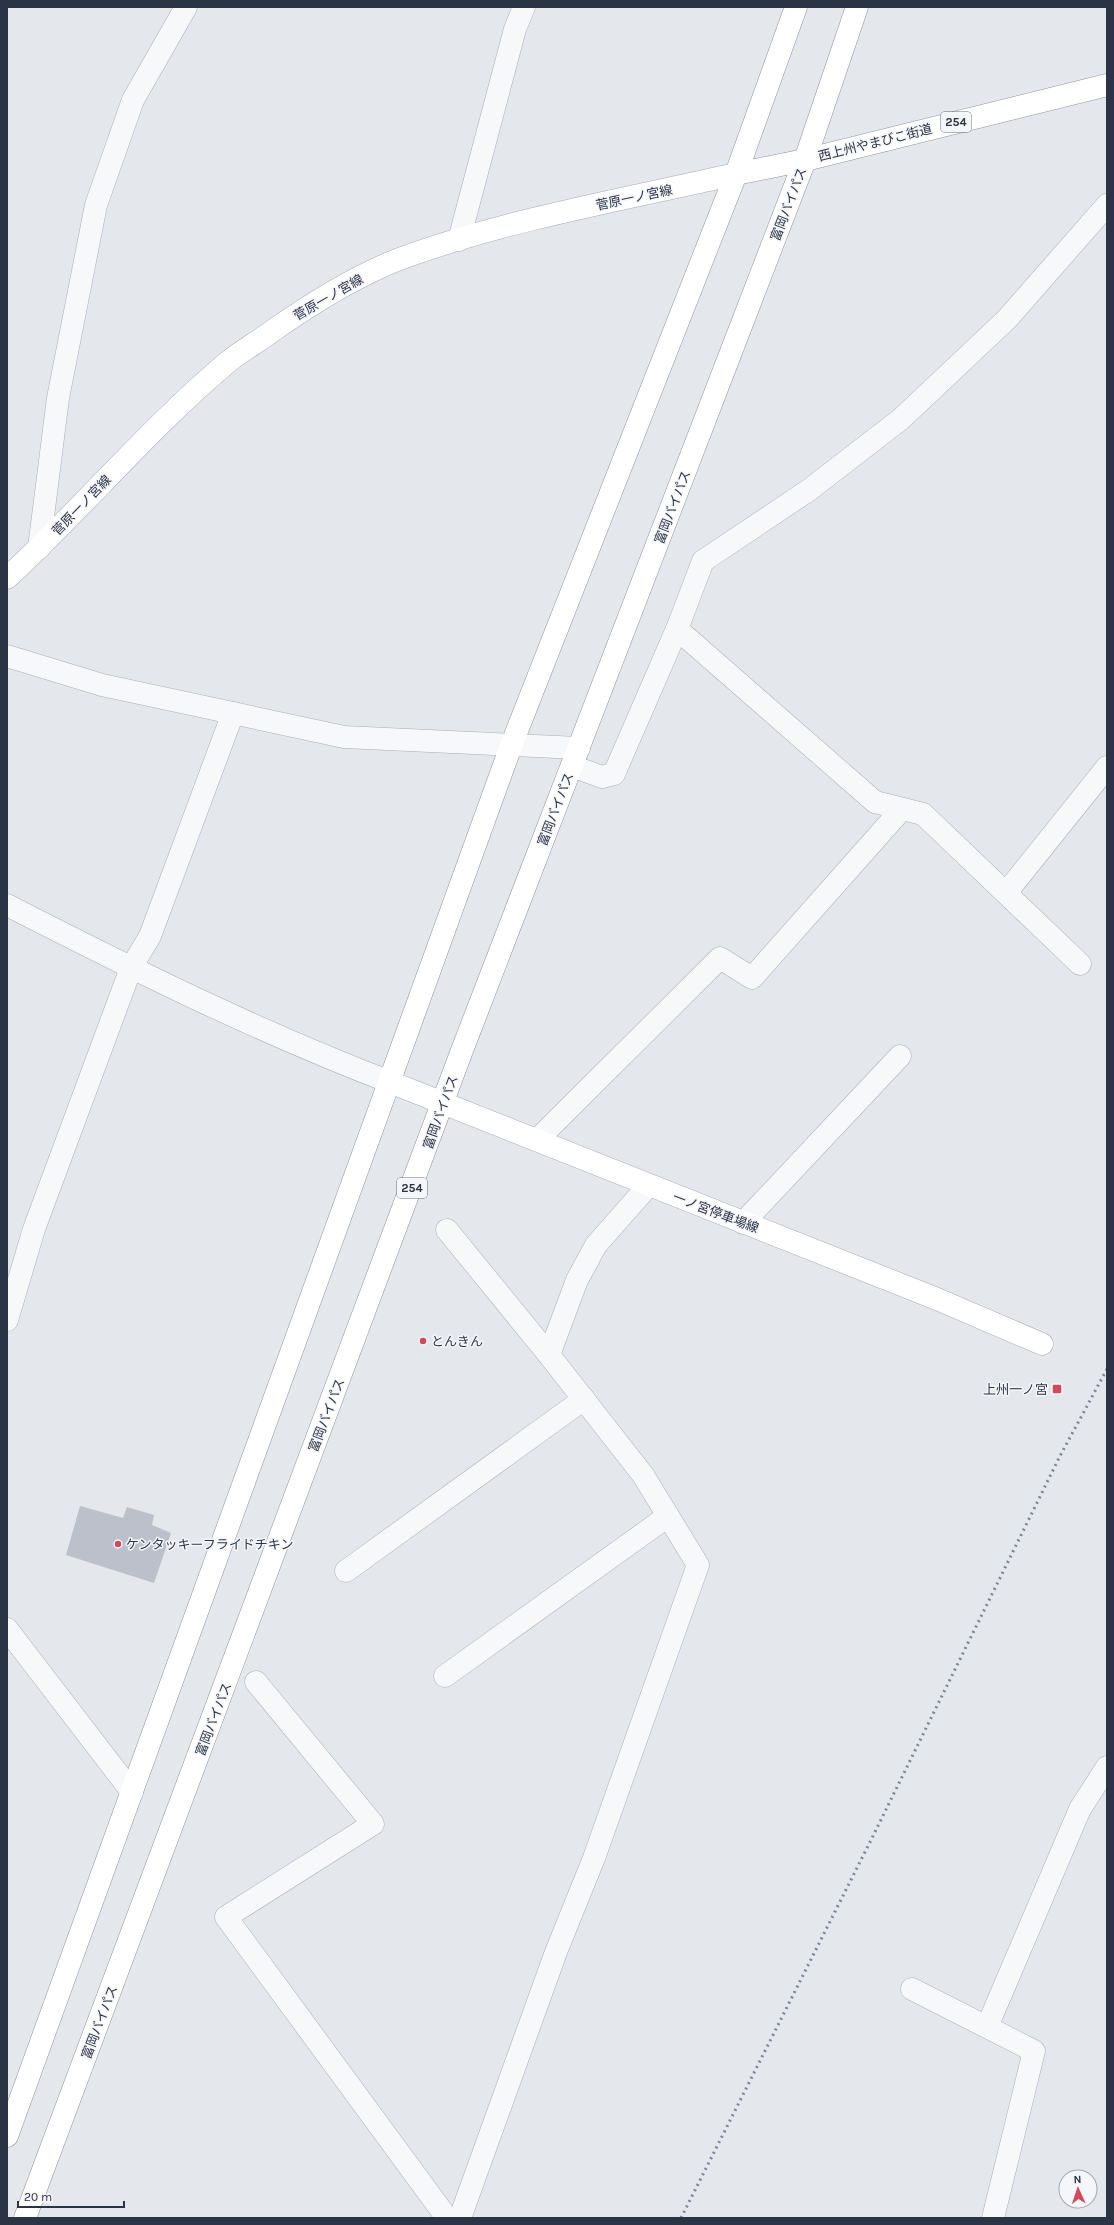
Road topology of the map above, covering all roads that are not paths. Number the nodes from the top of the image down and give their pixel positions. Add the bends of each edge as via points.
1 (186, 7) edge
2 (524, 7) edge
3 (796, 7) edge
4 (858, 7) edge
5 (1107, 85) edge
6 (805, 160) junction
7 (736, 174) junction
8 (1107, 205) edge
9 (459, 240) junction
10 (39, 548) junction
11 (7, 578) edge
12 (677, 629) junction
13 (7, 656) edge
14 (233, 713) junction
15 (511, 746) junction
16 (576, 757) junction
17 (1107, 767) edge
18 (902, 809) junction
19 (1006, 893) junction
20 (7, 906) edge
21 (1080, 964) dead end
22 (130, 968) junction
23 (900, 1056) dead end
24 (390, 1082) junction
25 (444, 1102) junction
26 (537, 1140) junction
27 (648, 1186) junction
28 (743, 1223) junction
29 (447, 1230) dead end
30 (7, 1320) edge
31 (1042, 1344) dead end
32 (549, 1355) junction
33 (584, 1399) junction
34 (668, 1516) junction
35 (346, 1571) dead end
36 (7, 1629) edge
37 (445, 1676) dead end
38 (256, 1682) dead end
39 (1107, 1767) edge
40 (132, 1792) junction
41 (912, 1990) dead end
42 (987, 2027) junction
43 (7, 2136) edge
44 (25, 2218) edge
45 (447, 2218) edge
46 (460, 2218) edge
47 (993, 2218) edge

1 - 10 street via 134,100 96,204 58,398
2 - 9 street via 515,29
3 - 7 main road
4 - 6 main road, 富岡バイパス / 254
5 - 6 main road, 西上州やまびこ街道 / 254
6 - 7 main road, 西上州やまびこ街道 / 254
6 - 16 main road, 富岡バイパス / 254
7 - 9 main road, 菅原一ノ宮線 via 554,214
7 - 15 main road
8 - 12 street via 1007,319 901,419 809,490 703,561
9 - 10 main road, 菅原一ノ宮線 via 401,259 357,278 307,307 230,360 127,458
10 - 11 main road, 菅原一ノ宮線
12 - 16 street via 614,774 602,778
12 - 18 street via 875,802
13 - 14 street via 102,685
14 - 15 street via 344,737
14 - 22 street via 150,936
15 - 16 street
15 - 24 main road
16 - 25 main road, 富岡バイパス / 254
17 - 19 street
18 - 19 street via 924,814
18 - 26 street via 752,978 720,958
19 - 21 street
20 - 22 street
22 - 24 street via 351,1068
22 - 30 street via 34,1229
23 - 28 street
24 - 25 main road, 一ノ宮停車場線
24 - 40 main road
25 - 26 main road, 一ノ宮停車場線
25 - 44 main road, 富岡バイパス / 254
26 - 27 main road, 一ノ宮停車場線
27 - 28 main road, 一ノ宮停車場線
27 - 32 street via 596,1245 577,1280
28 - 31 main road, 一ノ宮停車場線 via 938,1299
29 - 32 street
32 - 33 street
33 - 34 street via 643,1475
33 - 35 street
34 - 37 street
34 - 46 street via 698,1565 594,1858 556,1952
36 - 40 street
38 - 45 street via 373,1824 226,1918
39 - 42 street via 1080,1809
40 - 43 main road
41 - 42 street
42 - 47 street via 1034,2051

